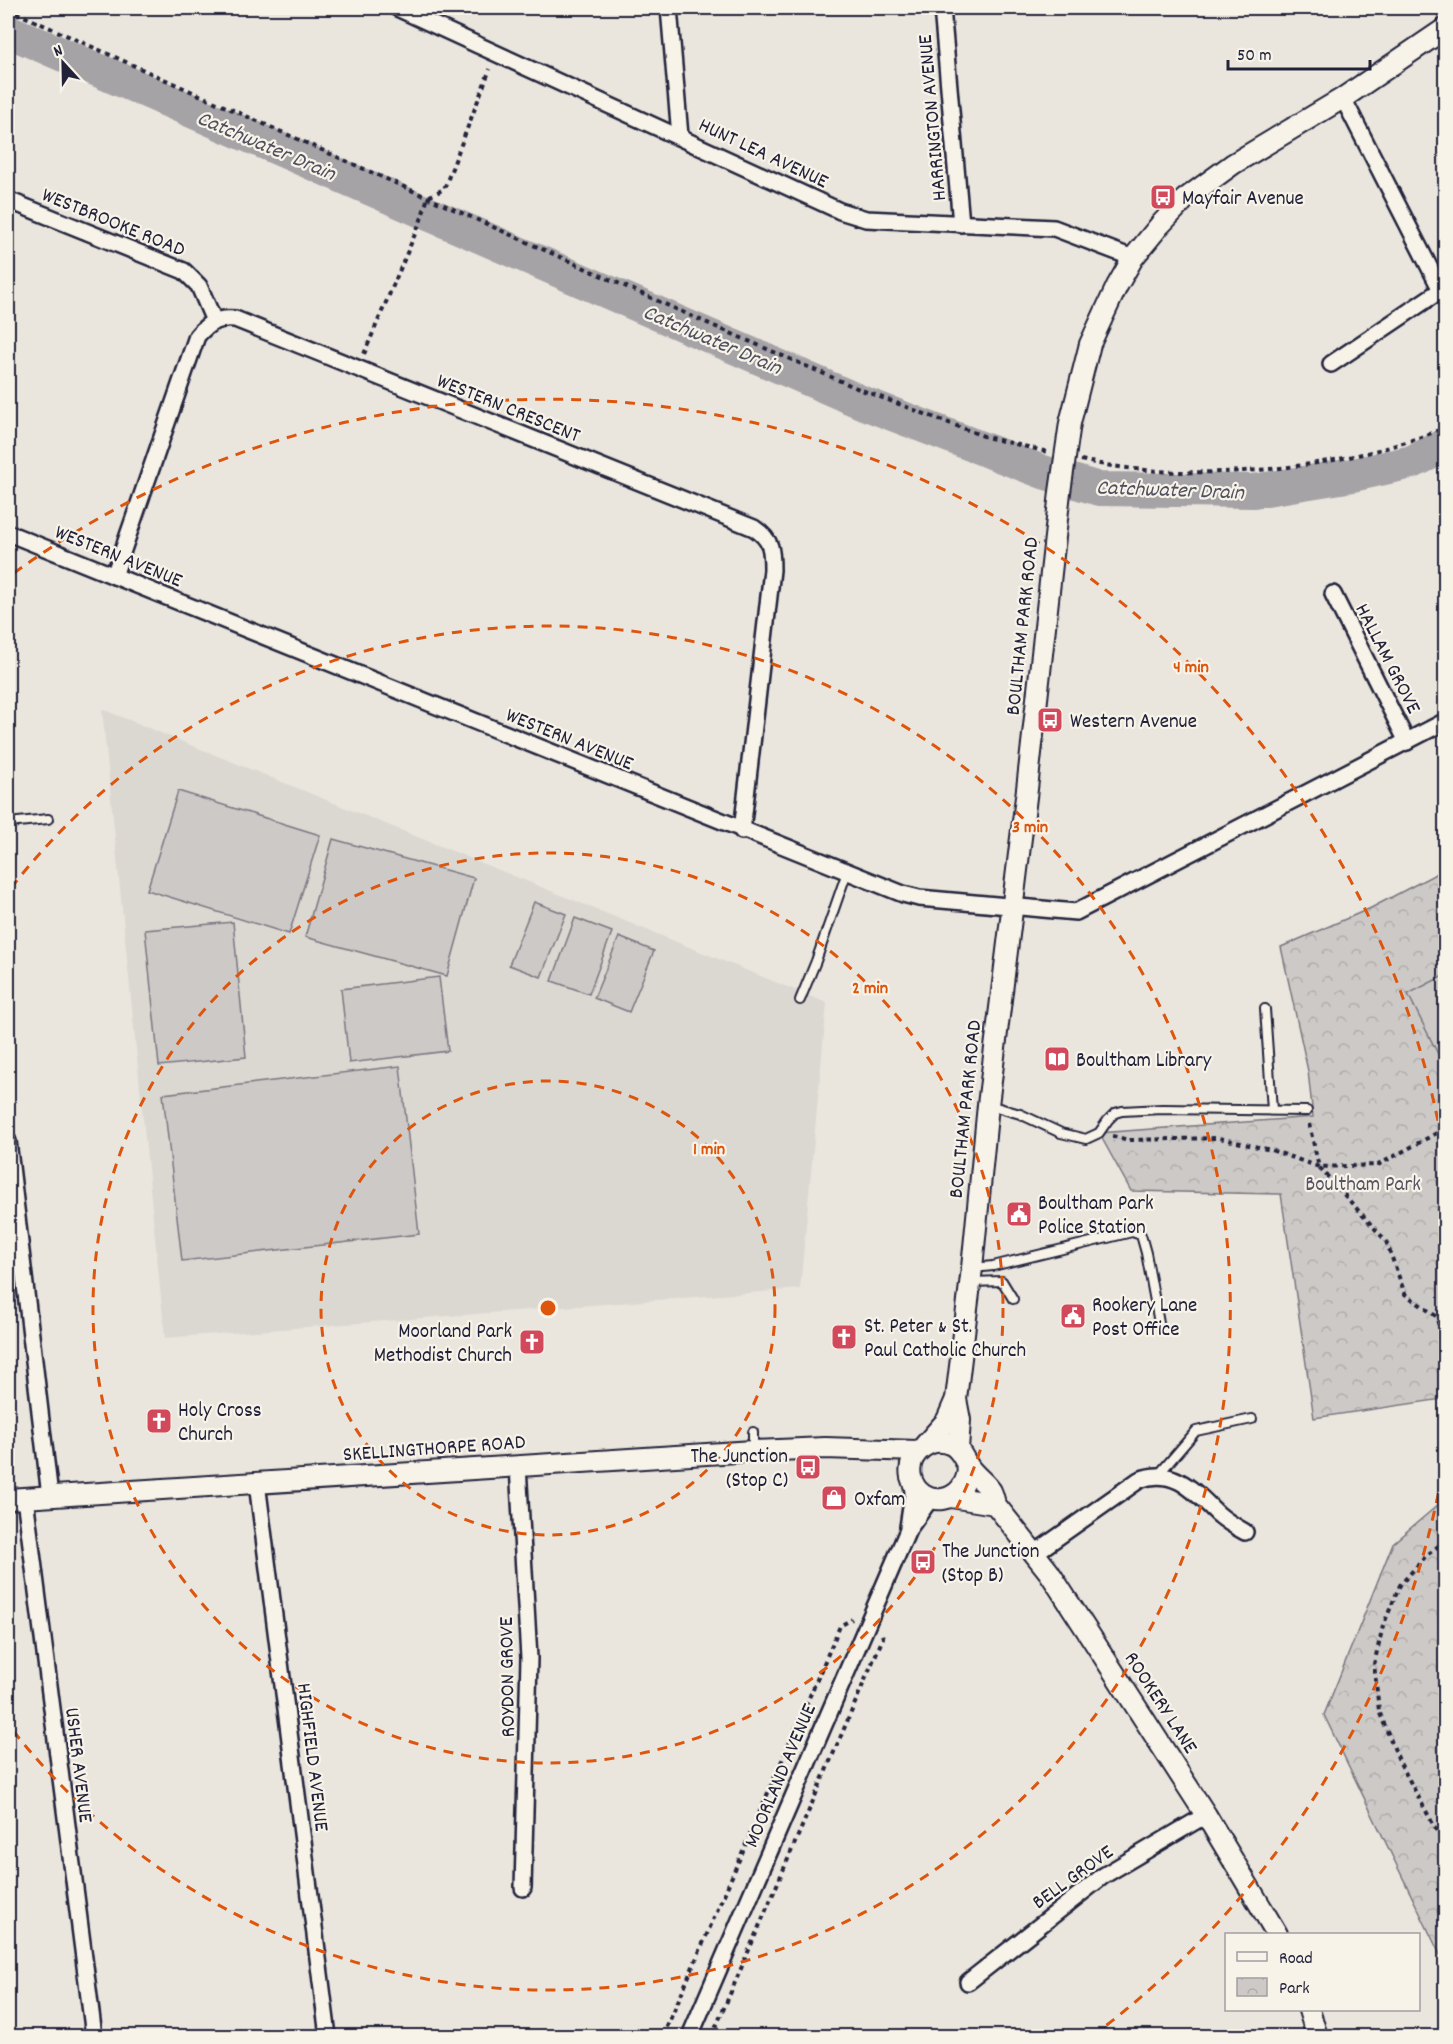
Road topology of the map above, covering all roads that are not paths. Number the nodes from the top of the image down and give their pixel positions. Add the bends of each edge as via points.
1 (397, 8) edge
2 (669, 8) edge
3 (942, 8) edge
4 (1446, 28) edge
5 (1343, 98) junction
6 (680, 136) junction
7 (8, 200) edge
8 (961, 224) junction
9 (1133, 258) junction
10 (1443, 289) edge
11 (214, 321) junction
12 (1331, 364) dead end
13 (8, 533) edge
14 (114, 576) junction
15 (1333, 594) dead end
16 (1446, 721) edge
17 (1407, 742) junction
18 (48, 819) dead end
19 (8, 823) edge
20 (742, 831) junction
21 (847, 872) junction
22 (1011, 906) junction
23 (800, 1000) dead end
24 (1265, 1009) dead end
25 (988, 1105) junction
26 (1272, 1110) junction
27 (1307, 1111) dead end
28 (8, 1141) edge
29 (971, 1275) junction
30 (1013, 1299) dead end
31 (1159, 1323) dead end
32 (956, 1399) junction
33 (1252, 1419) dead end
34 (922, 1448) junction
35 (864, 1449) junction
36 (963, 1457) junction
37 (518, 1466) junction
38 (1160, 1474) junction
39 (911, 1475) junction
40 (257, 1483) junction
41 (50, 1496) junction
42 (951, 1497) junction
43 (16, 1498) edge
44 (931, 1498) junction
45 (995, 1504) junction
46 (908, 1530) junction
47 (1245, 1532) dead end
48 (1035, 1553) junction
49 (1206, 1815) junction
50 (523, 1888) dead end
51 (1276, 1933) edge
52 (968, 1982) dead end
53 (1309, 2011) edge
54 (94, 2037) edge
55 (328, 2037) edge
56 (690, 2037) edge
57 (1317, 2037) edge

1 - 6 street, HUNT LEA AVENUE
2 - 6 street
3 - 8 street, HARRINGTON AVENUE
4 - 5 street, BOULTHAM PARK ROAD
5 - 9 street, BOULTHAM PARK ROAD via 1233,164 1185,199
5 - 10 street
6 - 8 street, HUNT LEA AVENUE via 840,212 866,219
7 - 11 street, WESTBROOKE ROAD via 184,271 199,286
8 - 9 street, HUNT LEA AVENUE via 1054,228
9 - 22 street, BOULTHAM PARK ROAD via 1090,344 1070,423
10 - 12 street
11 - 14 street via 197,336
11 - 20 street, WESTERN CRESCENT via 235,320 764,535 772,550 772,570
13 - 14 street, WESTERN AVENUE
14 - 20 street, WESTERN AVENUE
15 - 17 street, HALLAM GROVE
16 - 17 street, WESTERN AVENUE
17 - 22 street, WESTERN AVENUE via 1076,912
18 - 19 lane
20 - 21 street, WESTERN AVENUE
21 - 22 street, WESTERN AVENUE via 919,898
21 - 23 lane
22 - 25 street, BOULTHAM PARK ROAD
24 - 26 lane
25 - 26 lane via 1086,1139 1100,1133 1108,1120 1122,1111
25 - 29 street, BOULTHAM PARK ROAD
26 - 27 lane
28 - 41 street
29 - 30 lane via 1002,1281
29 - 31 lane via 993,1266 1132,1233 1141,1235
29 - 32 street, BOULTHAM PARK ROAD
32 - 34 street via 947,1420
32 - 36 street
33 - 38 lane via 1196,1431
34 - 35 street, SKELLINGTHORPE ROAD
34 - 36 street via 942,1442
34 - 39 street via 914,1457
35 - 37 street, SKELLINGTHORPE ROAD via 753,1442
35 - 39 street
36 - 42 street via 965,1484
36 - 45 street, ROOKERY LANE via 992,1492
37 - 40 street, SKELLINGTHORPE ROAD
37 - 50 street, ROYDON GROVE via 530,1658
38 - 47 street via 1186,1484
38 - 48 street via 1139,1480
39 - 44 street via 916,1488
39 - 46 street, MOORLAND AVENUE via 913,1494
40 - 41 street, SKELLINGTHORPE ROAD
40 - 55 street, HIGHFIELD AVENUE
41 - 43 street, SKELLINGTHORPE ROAD
42 - 44 street
42 - 45 street
43 - 54 street, USHER AVENUE
44 - 46 street, MOORLAND AVENUE
45 - 48 street, ROOKERY LANE
46 - 56 street, MOORLAND AVENUE
48 - 49 street, ROOKERY LANE
49 - 51 street, ROOKERY LANE
49 - 52 street, BELL GROVE via 1103,1876
53 - 57 street

